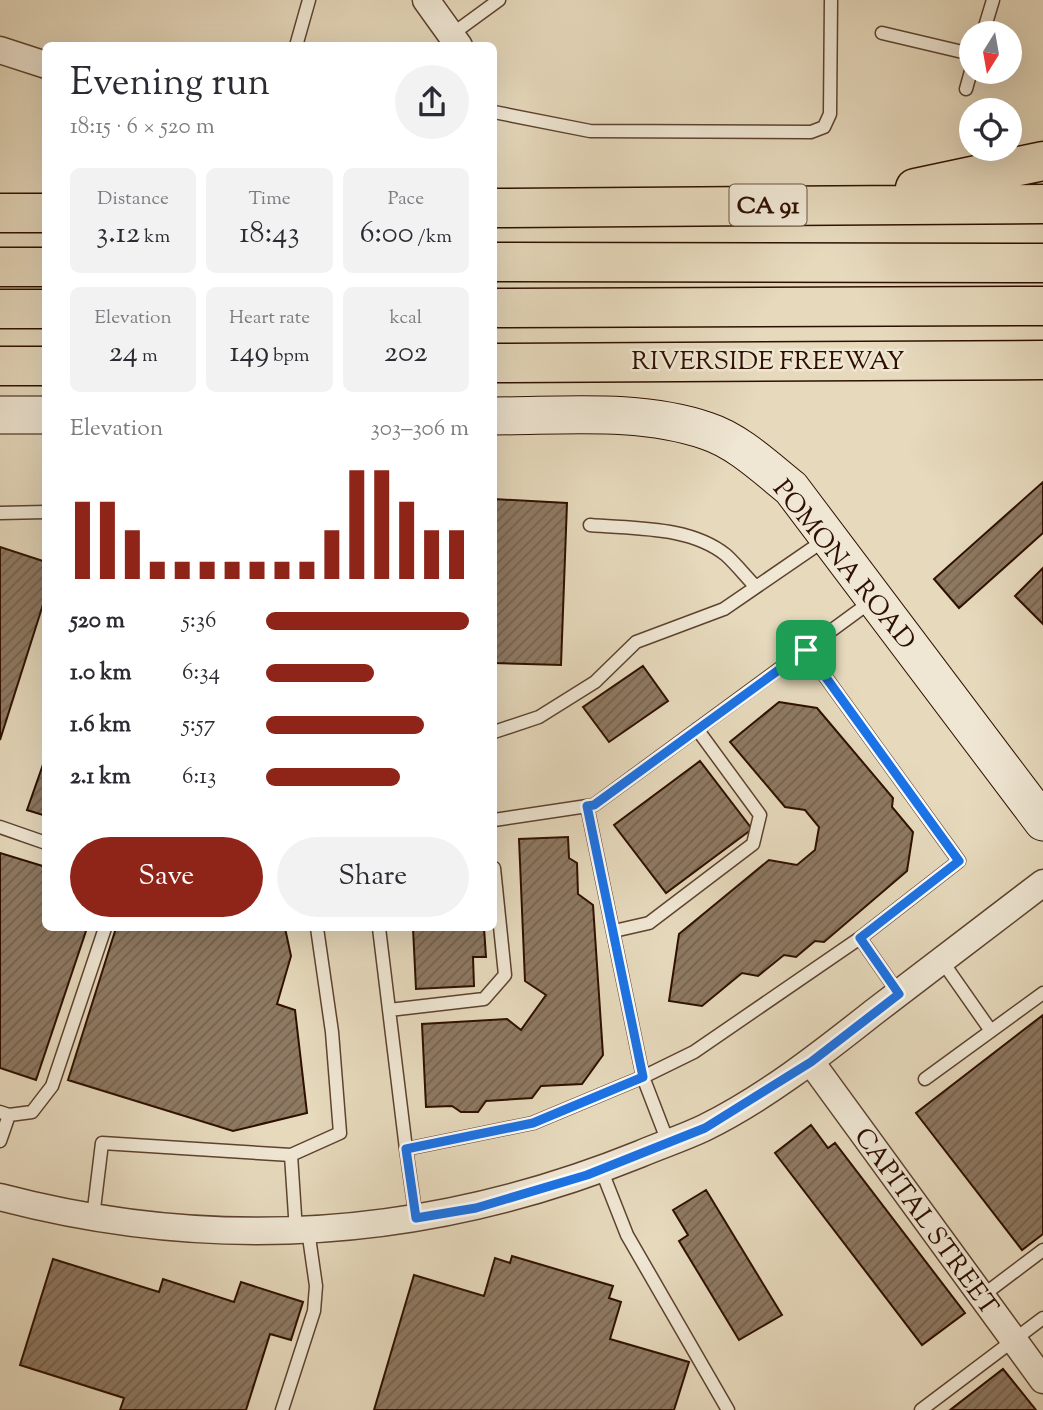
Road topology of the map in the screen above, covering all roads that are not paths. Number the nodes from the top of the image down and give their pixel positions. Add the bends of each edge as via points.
1 (309, 0) edge
2 (426, 0) edge
3 (499, 0) edge
4 (831, 0) edge
5 (993, 0) edge
6 (987, 21) edge
7 (882, 33) dead end
8 (455, 40) edge
9 (297, 42) edge
10 (0, 50) edge
11 (959, 51) edge
12 (42, 64) edge
13 (967, 84) edge
14 (966, 89) dead end
15 (497, 113) edge
16 (1043, 160) edge
17 (836, 204) junction
18 (1043, 204) edge
19 (497, 208) edge
20 (0, 213) edge
21 (42, 213) edge
22 (497, 262) edge
23 (1043, 263) edge
24 (0, 267) edge
25 (42, 267) edge
26 (1043, 306) edge
27 (497, 308) edge
28 (0, 309) edge
29 (42, 309) edge
30 (997, 359) junction
31 (1043, 359) edge
32 (497, 363) edge
33 (0, 366) edge
34 (42, 366) edge
35 (1043, 371) edge
36 (0, 415) edge
37 (42, 415) edge
38 (497, 415) edge
39 (42, 512) edge
40 (0, 513) edge
41 (590, 525) dead end
42 (829, 537) junction
43 (756, 587) junction
44 (875, 599) junction
45 (806, 650) junction
46 (697, 729) junction
47 (497, 731) edge
48 (587, 806) junction
49 (497, 821) edge
50 (1043, 822) edge
51 (0, 827) edge
52 (42, 842) edge
53 (1043, 883) edge
54 (497, 897) edge
55 (104, 931) edge
56 (317, 931) edge
57 (379, 931) edge
58 (614, 931) junction
59 (860, 938) junction
60 (942, 961) junction
61 (1043, 993) edge
62 (899, 994) junction
63 (389, 1010) junction
64 (991, 1031) junction
65 (811, 1062) junction
66 (643, 1077) junction
67 (925, 1079) dead end
68 (4, 1114) edge
69 (0, 1142) edge
70 (668, 1142) junction
71 (406, 1149) junction
72 (291, 1155) junction
73 (601, 1169) junction
74 (0, 1197) edge
75 (93, 1217) junction
76 (416, 1218) junction
77 (302, 1231) junction
78 (1043, 1250) edge
79 (982, 1296) junction
80 (1043, 1318) edge
81 (1014, 1341) junction
82 (1043, 1380) edge
83 (282, 1410) edge
84 (728, 1410) edge
85 (921, 1410) edge

1 - 9 lane
2 - 8 street
3 - 8 lane
4 - 15 lane via 830,114 824,127 811,132 590,131
5 - 6 lane
7 - 11 lane
10 - 12 street
13 - 14 lane
16 - 17 highway
17 - 18 highway, CA 91
17 - 19 highway, CA 91
20 - 21 highway
22 - 23 highway
24 - 25 highway
26 - 27 highway
28 - 29 highway
30 - 31 highway, RIVERSIDE FREEWAY
30 - 32 highway, RIVERSIDE FREEWAY
30 - 35 highway
33 - 34 highway
36 - 37 main road
38 - 42 main road, POMONA ROAD via 654,418 709,431 752,456 791,488
39 - 40 lane
41 - 43 lane via 683,534 704,541
42 - 43 lane
42 - 44 main road, POMONA ROAD
43 - 47 lane via 724,609 636,642 595,682 539,717
44 - 45 lane
44 - 50 main road, POMONA ROAD
45 - 46 lane
45 - 59 lane via 959,861
46 - 48 lane
46 - 58 lane via 760,815 753,844 649,923
48 - 49 lane
48 - 58 lane
51 - 52 lane
53 - 60 street
54 - 63 lane via 505,975 484,999
55 - 68 lane via 52,1086 32,1112
56 - 72 lane via 340,1133
57 - 63 lane
58 - 66 lane
59 - 62 lane
59 - 66 lane via 694,1052
60 - 62 street
60 - 64 lane
61 - 64 lane
62 - 65 street
63 - 71 lane
64 - 67 lane
65 - 70 street via 705,1128
65 - 79 street, CAPITAL STREET
66 - 70 lane
66 - 71 lane via 533,1123
68 - 69 lane
70 - 73 street
71 - 76 lane
72 - 75 lane via 102,1143
72 - 77 lane
73 - 76 street via 476,1208
73 - 84 lane via 627,1235
74 - 75 street
75 - 77 street via 171,1229
76 - 77 street
77 - 83 lane via 316,1286 314,1311
78 - 79 lane
79 - 81 street, CAPITAL STREET
80 - 81 lane
81 - 82 street, CAPITAL STREET
81 - 85 lane

